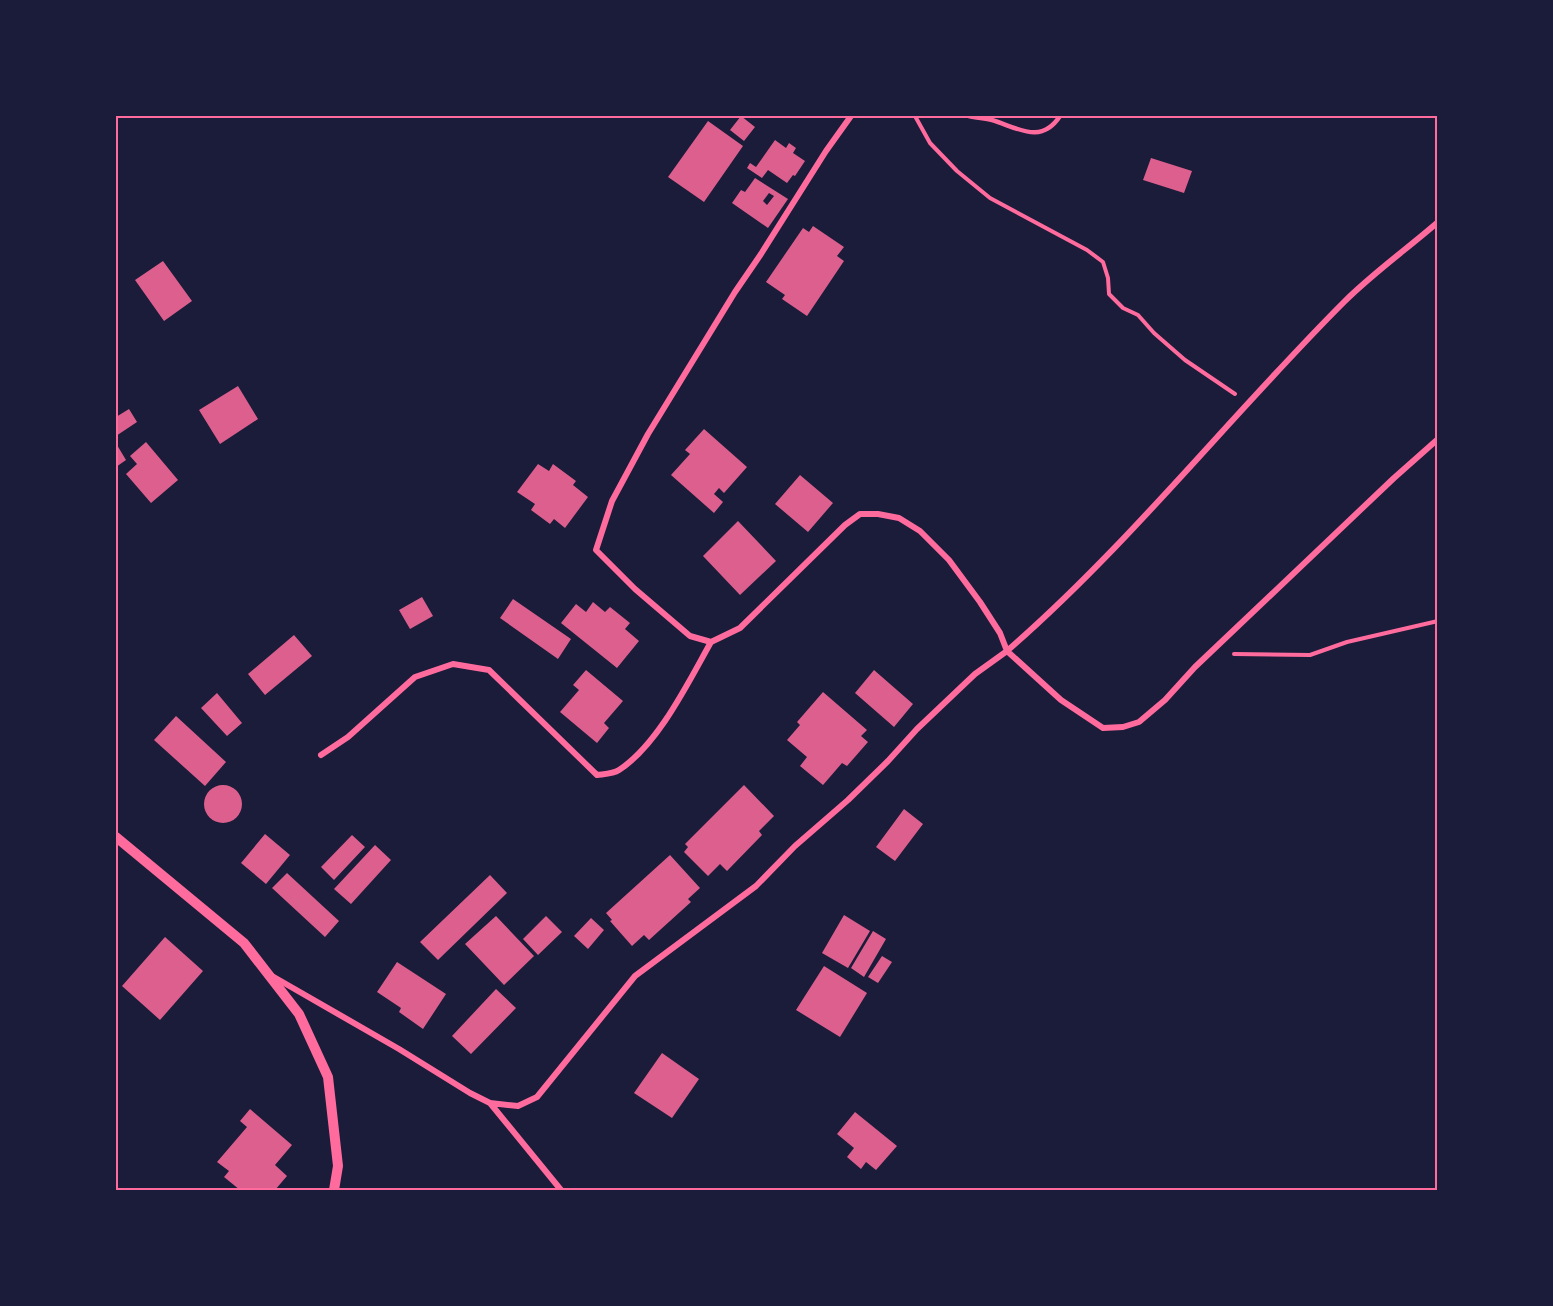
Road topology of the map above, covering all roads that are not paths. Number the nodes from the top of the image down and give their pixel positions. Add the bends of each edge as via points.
1 (851, 116) edge
2 (969, 116) edge
3 (1060, 116) edge
4 (1437, 222) edge
5 (1437, 439) edge
6 (711, 642) junction
7 (1006, 651) junction
8 (321, 755) dead end
9 (116, 837) edge
10 (266, 972) junction
11 (490, 1103) junction
12 (334, 1191) edge
13 (561, 1191) edge

1 - 6 street via 735,292 648,434 612,501 596,550 690,636
2 - 3 lane via 1031,133 1043,132
4 - 7 street via 1347,299 1093,571
5 - 7 street via 1138,722 1103,728 1061,700
6 - 7 street via 740,628 845,525 860,514 878,514 899,518 920,531 949,560 995,626
6 - 8 street via 677,704 640,752 617,772 597,775 489,670 453,664 415,677 348,737
7 - 11 street via 975,674 756,886 635,976 537,1096 518,1106
9 - 10 street via 244,943
10 - 11 street
10 - 12 street via 299,1014 328,1077 338,1166
11 - 13 street

